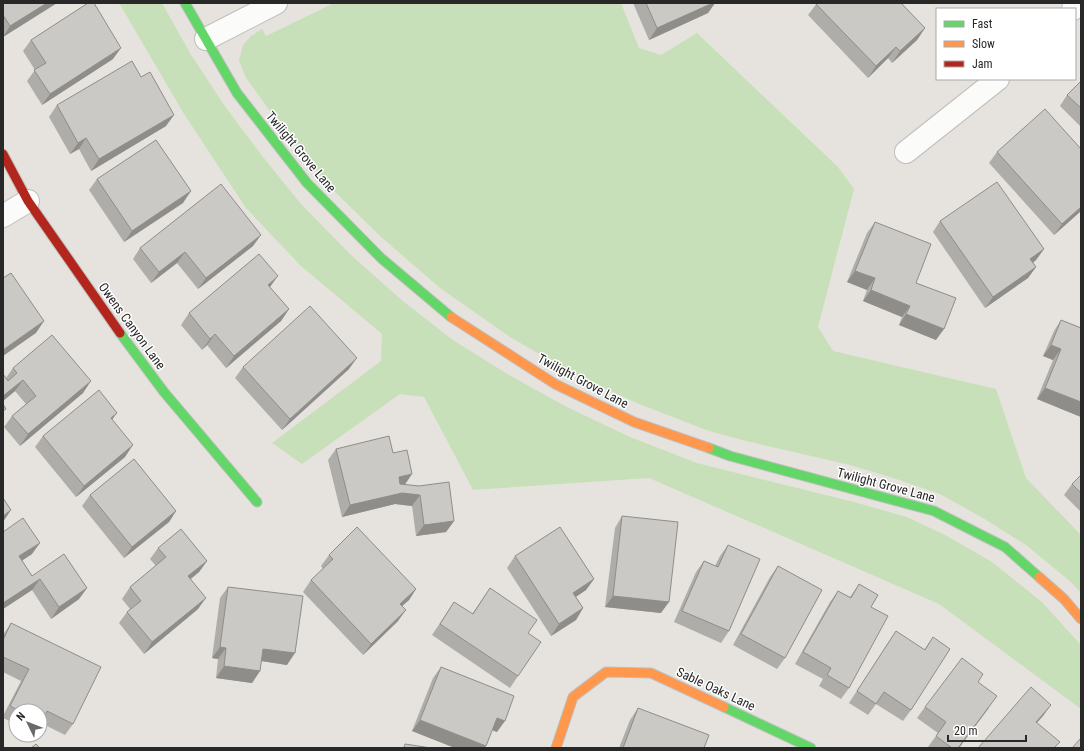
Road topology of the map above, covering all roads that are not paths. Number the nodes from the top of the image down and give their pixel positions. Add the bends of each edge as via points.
1 (185, 3) edge
2 (276, 3) edge
3 (206, 38) junction
4 (997, 80) edge
5 (906, 152) dead end
6 (3, 154) edge
7 (28, 201) junction
8 (3, 216) edge
9 (257, 502) dead end
10 (1081, 619) edge
11 (556, 748) edge
12 (811, 748) edge

1 - 3 street, Twilight Grove Lane
2 - 3 street
3 - 10 street, Twilight Grove Lane via 237,93 307,183 381,258 453,319 555,384 634,422 730,456 934,511 1005,547 1064,599
4 - 5 street
6 - 7 street, Owens Canyon Lane
7 - 8 street
7 - 9 street, Owens Canyon Lane via 102,309 164,392
11 - 12 street, Sable Oaks Lane via 573,698 606,672 651,673

